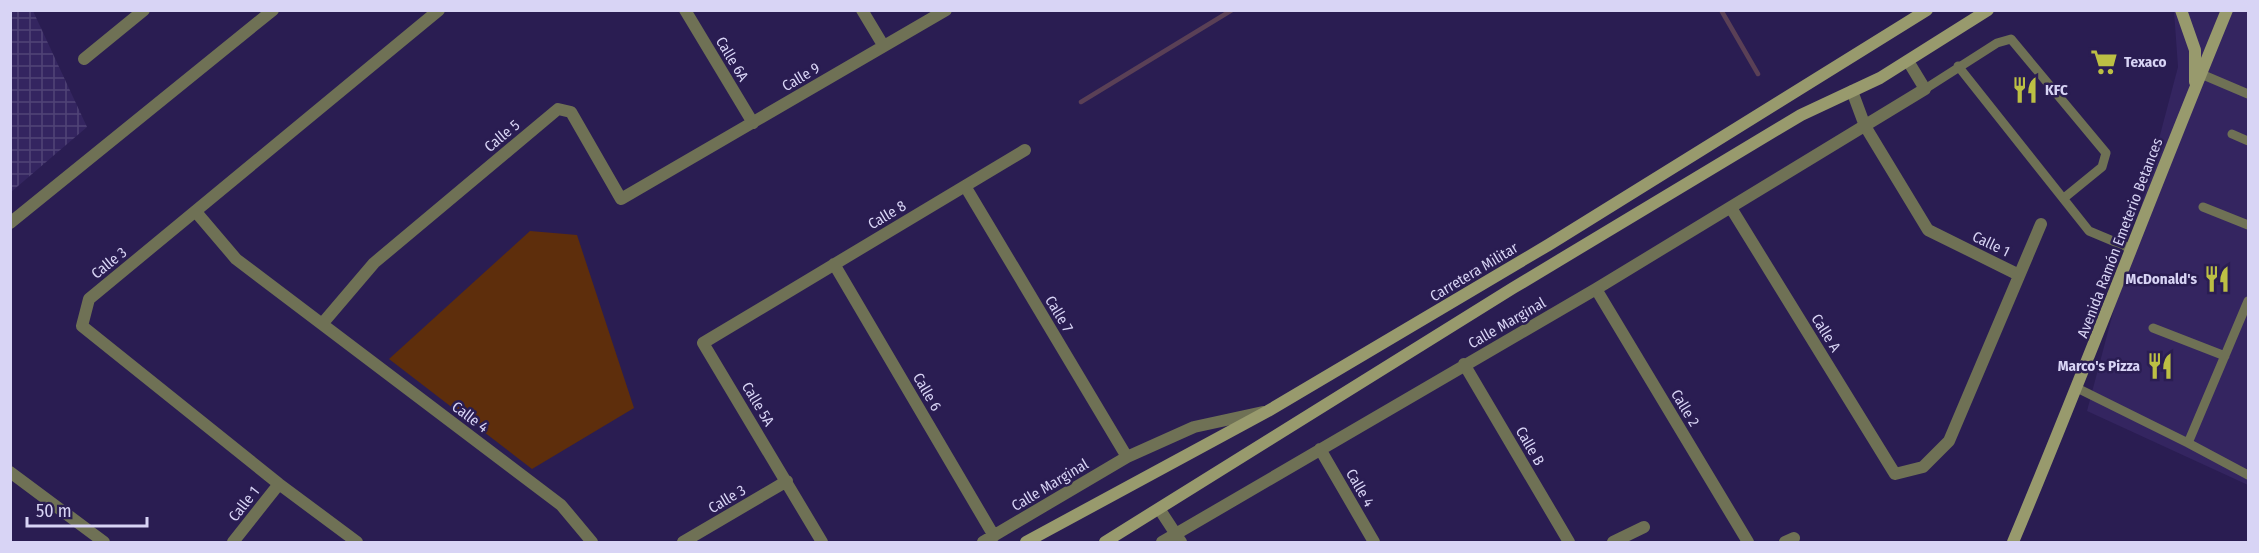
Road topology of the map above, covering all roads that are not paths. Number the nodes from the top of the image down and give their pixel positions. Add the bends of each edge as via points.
1 (144, 10) edge
2 (273, 10) edge
3 (439, 10) edge
4 (685, 10) edge
5 (862, 10) edge
6 (946, 10) edge
7 (1927, 10) edge
8 (1988, 10) edge
9 (2181, 10) edge
10 (2228, 10) edge
11 (883, 45) junction
12 (84, 59) dead end
13 (1908, 61) junction
14 (1958, 66) junction
15 (2201, 74) junction
16 (2196, 86) junction
17 (1925, 89) junction
18 (1852, 91) junction
19 (2248, 94) edge
20 (753, 123) junction
21 (1865, 126) junction
22 (2232, 134) dead end
23 (2248, 141) edge
24 (1025, 150) dead end
25 (694, 157) joint
26 (965, 186) junction
27 (2064, 198) junction
28 (2203, 207) dead end
29 (1731, 208) junction
30 (196, 212) junction
31 (10, 223) edge
32 (2042, 224) dead end
33 (2248, 225) edge
34 (2132, 249) junction
35 (834, 264) junction
36 (2019, 275) junction
37 (1596, 289) junction
38 (2248, 301) edge
39 (765, 305) joint
40 (322, 324) junction
41 (2153, 328) dead end
42 (2225, 356) junction
43 (1464, 364) junction
44 (2077, 388) junction
45 (1268, 411) junction
46 (2188, 443) junction
47 (1320, 449) junction
48 (1127, 457) junction
49 (1923, 467) joint
50 (10, 472) edge
51 (2248, 475) edge
52 (787, 481) junction
53 (279, 484) junction
54 (1160, 510) junction
55 (1644, 527) dead end
56 (1179, 538) edge
57 (989, 539) edge
58 (104, 543) edge
59 (233, 543) edge
60 (357, 543) edge
61 (592, 543) edge
62 (683, 543) edge
63 (822, 543) edge
64 (1026, 543) edge
65 (1105, 543) edge
66 (1162, 543) edge
67 (1374, 543) edge
68 (1569, 543) edge
69 (1613, 543) edge
70 (1748, 543) edge
71 (2013, 543) edge

1 - 12 street
2 - 31 street
3 - 30 street, Calle 3
4 - 20 street, Calle 6A
5 - 11 street
6 - 11 street, Calle 9
7 - 45 main road, Carretera Militar via 1550,244
8 - 13 main road
9 - 16 main road via 2195,50
10 - 15 main road, Avenida Ramón Emeterio Betances
11 - 20 street, Calle 9
13 - 17 street
13 - 18 main road
14 - 17 lane
14 - 27 lane
14 - 27 lane via 2011,39 2106,153 2102,167
15 - 16 main road, Avenida Ramón Emeterio Betances
15 - 19 lane
16 - 34 main road, Avenida Ramón Emeterio Betances
17 - 21 street, Calle Marginal
18 - 21 street
18 - 54 main road via 1801,115 1524,282
20 - 25 street, Calle 9
21 - 29 street, Calle Marginal
21 - 36 street, Calle 1 via 1928,230
22 - 23 lane
24 - 26 street, Calle 8
25 - 40 street, Calle 5 via 621,199 571,112 558,109 374,263
26 - 35 street, Calle 8
26 - 48 street, Calle 7
27 - 34 lane via 2089,231
28 - 33 lane
29 - 37 street, Calle Marginal
29 - 49 street, Calle A via 1895,474
30 - 40 street, Calle 4 via 236,259
30 - 53 street, Calle 3 via 89,299 82,326
32 - 36 street
34 - 44 main road, Avenida Ramón Emeterio Betances
35 - 39 street, Calle 8
35 - 57 street, Calle 6
36 - 49 street, Calle 1 via 1949,441
37 - 43 street, Calle Marginal
37 - 70 street, Calle 2
38 - 42 lane
39 - 52 street, Calle 5A via 704,343
40 - 61 street, Calle 4 via 561,505
41 - 42 lane
42 - 46 lane
43 - 47 street, Calle Marginal
43 - 68 street, Calle B
44 - 46 lane
44 - 71 main road, Avenida Ramón Emeterio Betances
45 - 48 street, Calle Marginal via 1194,427
45 - 64 main road, Carretera Militar
46 - 51 lane
47 - 56 street, Calle Marginal
47 - 67 street, Calle 4
48 - 57 street, Calle Marginal
50 - 58 street
52 - 62 street, Calle 3
52 - 63 street, Calle 5A
53 - 59 street, Calle 1
53 - 60 street, Calle 3
54 - 56 street
54 - 65 main road
55 - 69 street
56 - 66 street, Calle Marginal

